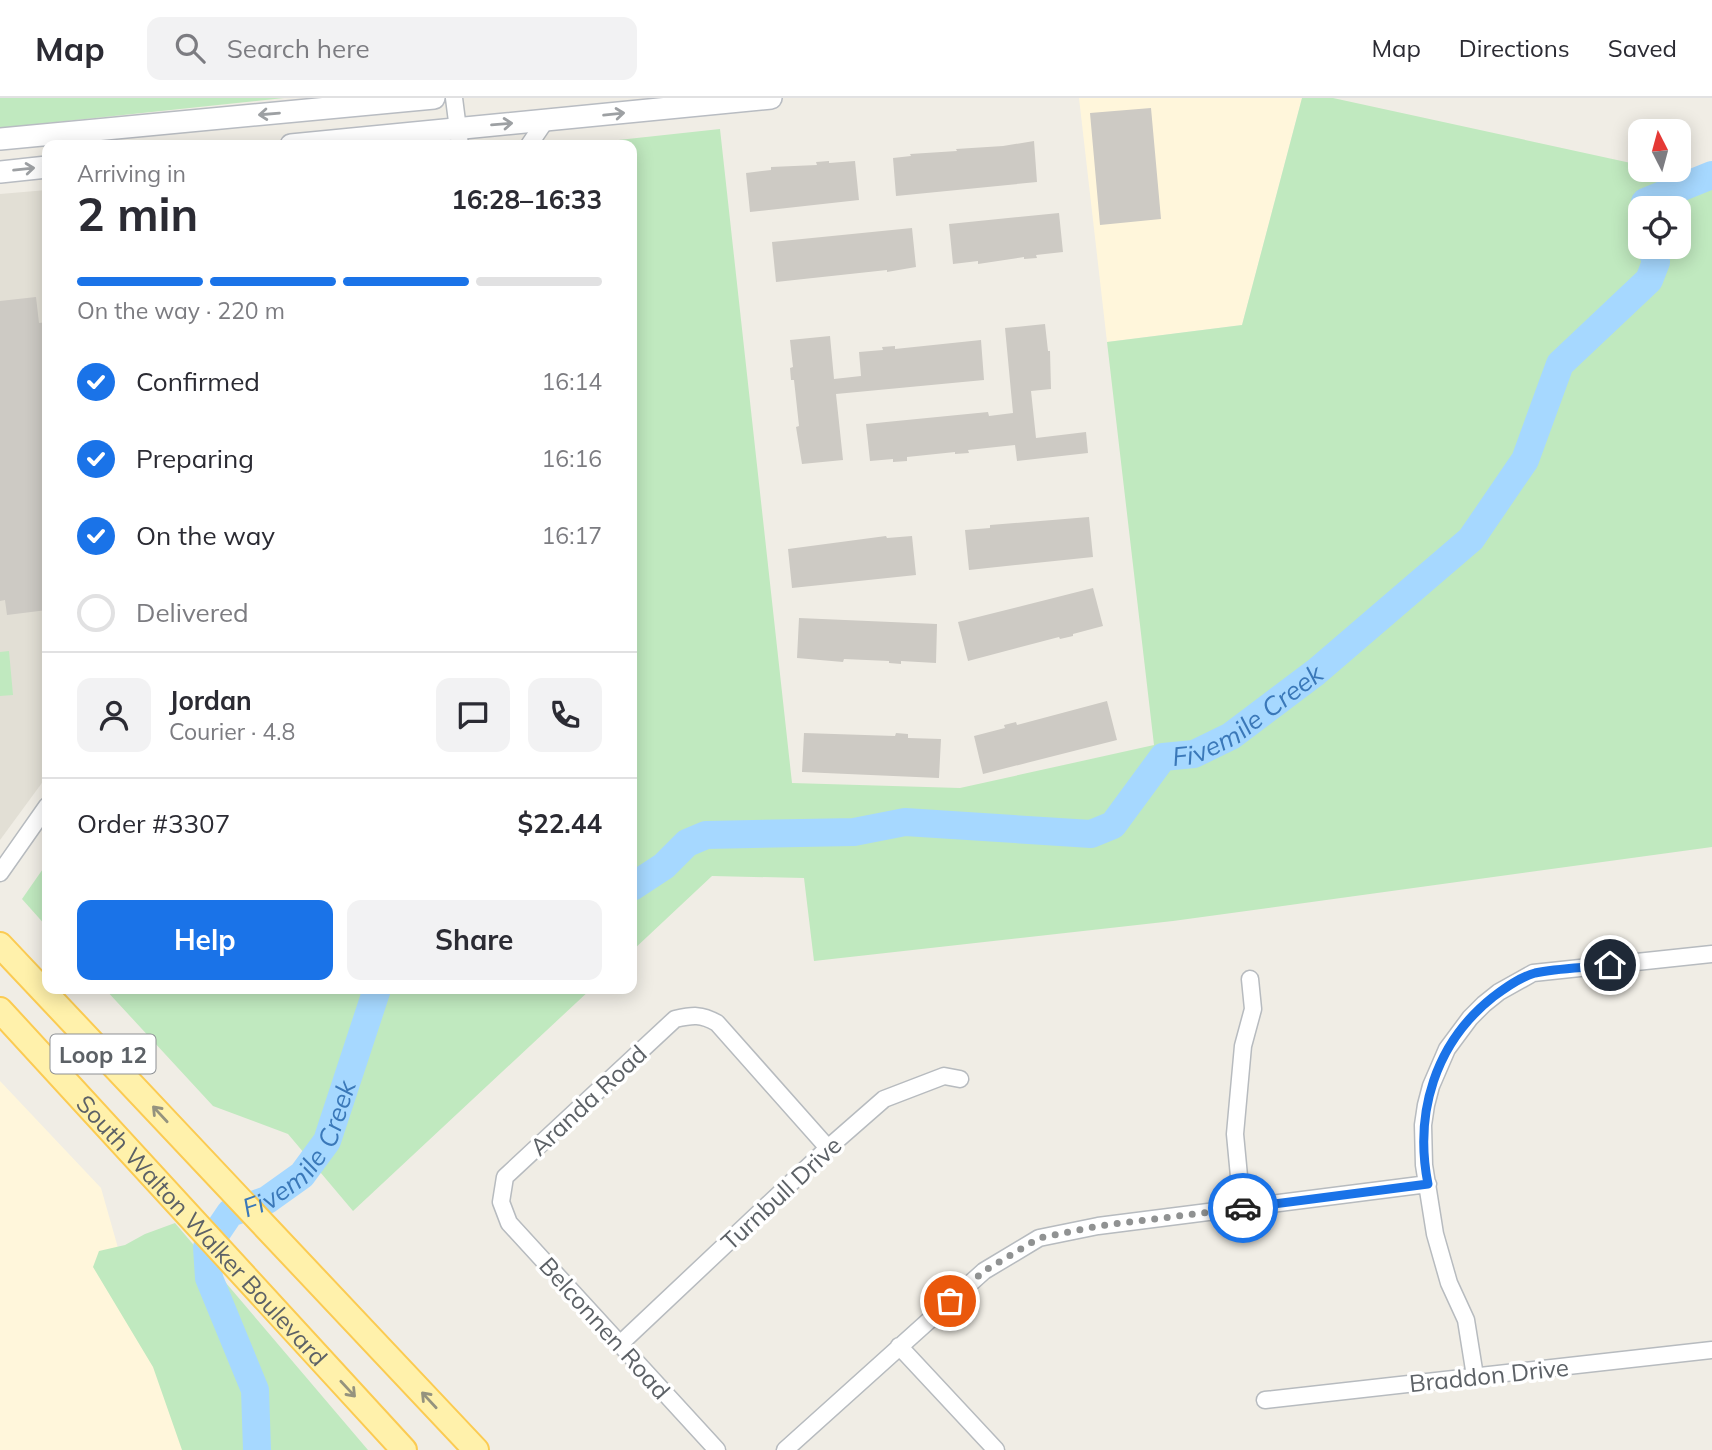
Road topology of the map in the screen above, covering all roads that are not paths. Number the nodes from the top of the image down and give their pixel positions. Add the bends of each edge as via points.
1 (435, 98) edge
2 (454, 98) edge
3 (771, 98) edge
4 (546, 120) junction
5 (460, 137) edge
6 (0, 139) edge
7 (397, 140) edge
8 (532, 140) edge
9 (42, 168) edge
10 (0, 172) edge
11 (42, 813) edge
12 (0, 873) edge
13 (0, 945) edge
14 (1712, 954) edge
15 (1250, 979) dead end
16 (42, 990) edge
17 (46, 994) edge
18 (0, 1010) edge
19 (960, 1079) dead end
20 (828, 1148) junction
21 (1428, 1184) junction
22 (501, 1202) joint
23 (1241, 1208) junction
24 (620, 1344) junction
25 (899, 1346) junction
26 (1712, 1350) edge
27 (1475, 1376) junction
28 (1265, 1400) dead end
29 (404, 1450) edge
30 (476, 1450) edge
31 (717, 1450) edge
32 (785, 1450) edge
33 (996, 1450) edge

1 -> 6 main road
2 - 5 street
4 -> 3 main road
5 -> 4 main road
4 - 8 street
5 - 7 main road
10 -> 9 main road
11 - 12 street
16 -> 13 main road, South Walton Walker Boulevard / Loop 12
14 - 21 street via 1533,973 1484,1004 1457,1033 1431,1086 1423,1125
15 - 23 street via 1253,1009 1243,1046 1235,1134
30 -> 17 main road, South Walton Walker Boulevard / Loop 12
18 -> 29 main road, South Walton Walker Boulevard / Loop 12
19 - 20 street, Turnbull Drive via 944,1076 884,1099
20 - 22 street, Aranda Road via 717,1023 695,1014 675,1019 505,1177
20 - 24 street, Turnbull Drive
21 - 23 street
21 - 27 street via 1435,1234 1466,1320
22 - 24 street, Belconnen Road via 509,1223
23 - 25 street via 1039,1238 984,1271
24 - 31 street, Belconnen Road
25 - 32 street
25 - 33 street
26 - 27 street, Braddon Drive
27 - 28 street, Braddon Drive

